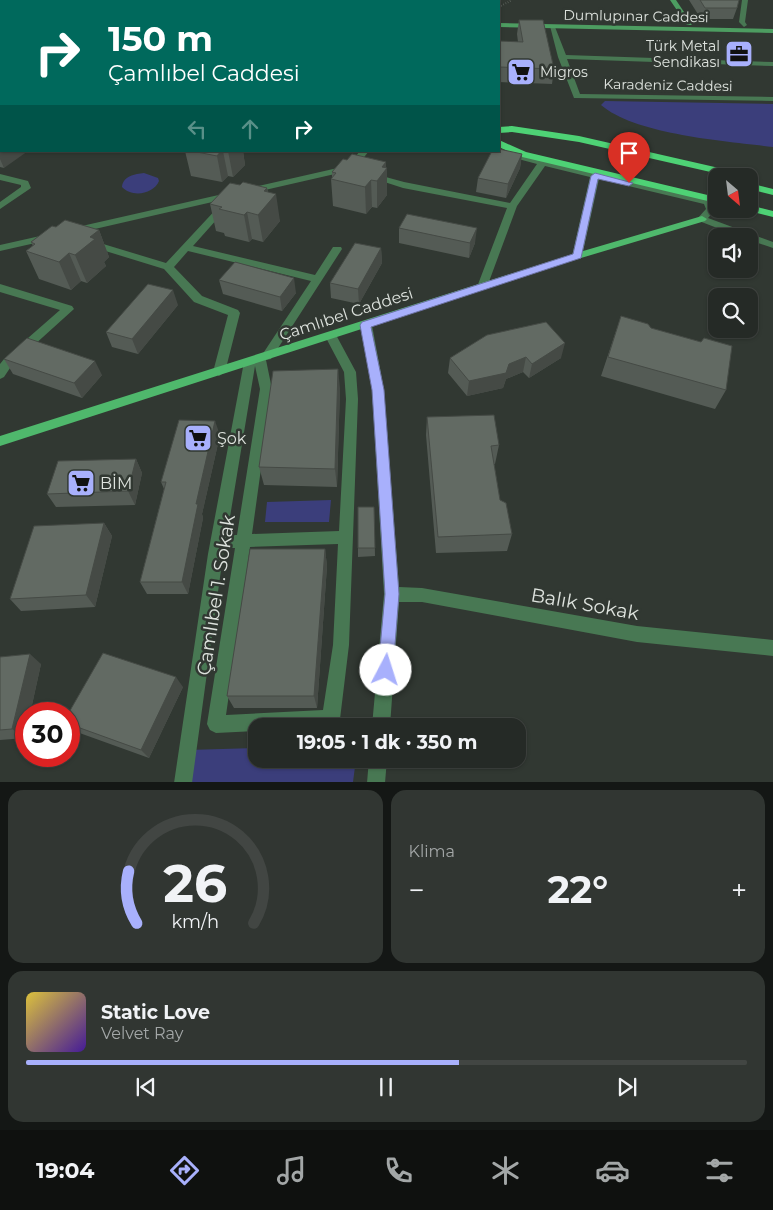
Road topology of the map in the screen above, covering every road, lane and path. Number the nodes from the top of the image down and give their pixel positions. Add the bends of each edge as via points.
1 (512, 0) edge
2 (673, 0) edge
3 (746, 0) edge
4 (500, 6) edge
5 (500, 20) edge
6 (689, 24) junction
7 (744, 25) junction
8 (773, 25) edge
9 (500, 26) edge
10 (552, 27) junction
11 (773, 31) edge
12 (562, 57) junction
13 (773, 64) edge
14 (773, 99) edge
15 (500, 130) edge
16 (500, 130) edge
17 (500, 142) edge
18 (500, 143) edge
19 (566, 150) junction
20 (364, 152) edge
21 (496, 152) edge
22 (543, 163) junction
23 (708, 168) edge
24 (345, 169) junction
25 (595, 176) junction
26 (0, 177) edge
27 (708, 177) edge
28 (758, 180) edge
29 (773, 184) edge
30 (758, 188) edge
31 (708, 189) edge
32 (773, 192) edge
33 (235, 194) junction
34 (708, 198) edge
35 (758, 201) edge
36 (773, 204) edge
37 (0, 206) edge
38 (512, 206) junction
39 (758, 210) edge
40 (773, 214) edge
41 (702, 219) junction
42 (725, 228) edge
43 (60, 234) junction
44 (758, 240) edge
45 (773, 245) edge
46 (0, 248) edge
47 (188, 248) junction
48 (337, 249) dead end
49 (577, 256) junction
50 (168, 267) junction
51 (318, 278) junction
52 (482, 287) junction
53 (2, 291) edge
54 (366, 325) junction
55 (331, 336) junction
56 (259, 359) junction
57 (4, 360) edge
58 (219, 372) junction
59 (0, 374) edge
60 (0, 441) edge
61 (346, 537) junction
62 (244, 541) junction
63 (218, 542) junction
64 (392, 594) junction
65 (773, 648) edge
66 (382, 718) edge
67 (377, 768) edge
68 (182, 782) edge
69 (376, 782) edge

1 - 4 path
2 - 6 main road
3 - 7 street
5 - 6 main road, Dumlupınar Caddesi
6 - 7 main road, Dumlupınar Caddesi
7 - 8 main road, Dumlupınar Caddesi
9 - 10 main road, Dumlupınar Caddesi
10 - 11 main road, Dumlupınar Caddesi
10 - 12 street, Karadeniz Caddesi
12 - 13 street
12 - 14 street, Karadeniz Caddesi via 577,96
15 - 19 highway
16 - 23 highway via 579,139
17 - 19 highway
18 - 34 highway via 522,154
19 - 27 highway
19 - 31 highway
20 - 24 street via 353,166
21 - 22 street
22 - 25 street
22 - 38 street
24 - 33 street
24 - 38 street via 403,185
25 - 41 street via 708,202 711,209
25 - 49 street
26 - 37 street via 26,183 26,188
28 - 29 highway
30 - 32 highway
33 - 43 street
33 - 47 street
35 - 36 highway
38 - 52 street
39 - 40 highway
41 - 42 street
41 - 49 main road, Çamlıbel Caddesi
43 - 46 street
43 - 50 street
44 - 45 street
47 - 50 street
47 - 51 street
48 - 51 street
49 - 52 main road, Çamlıbel Caddesi
50 - 58 street via 198,299 234,313
51 - 56 street
52 - 54 main road, Çamlıbel Caddesi
53 - 57 street via 68,309
54 - 55 main road, Çamlıbel Caddesi
54 - 64 street via 378,390
55 - 56 main road, Çamlıbel Caddesi
55 - 61 street via 350,372 352,399
56 - 58 main road, Çamlıbel Caddesi
56 - 62 street, Çamlıbel 1. Sokak via 266,389
56 - 63 street
57 - 59 street
58 - 60 main road, Çamlıbel Caddesi
61 - 62 street
61 - 62 street, Çamlıbel 1. Sokak via 341,645 331,719 216,724
62 - 63 street
63 - 68 street
64 - 65 street, Balık Sokak via 422,595 637,634
64 - 66 street
67 - 69 street

